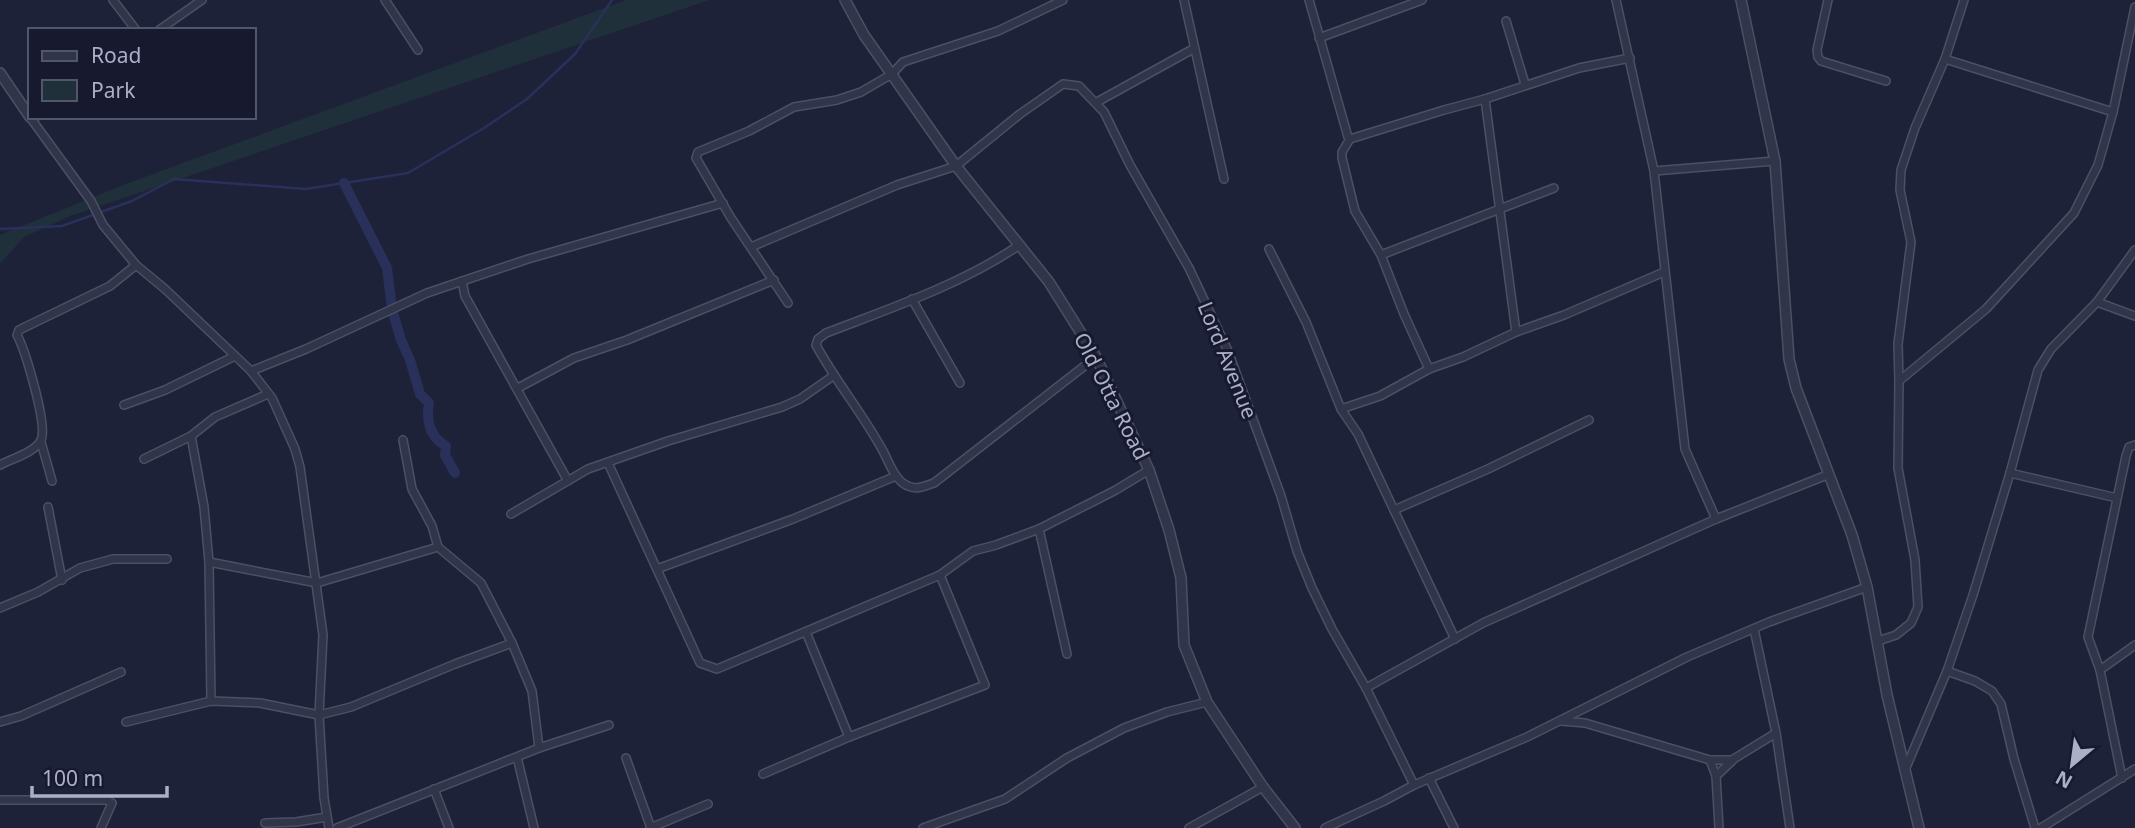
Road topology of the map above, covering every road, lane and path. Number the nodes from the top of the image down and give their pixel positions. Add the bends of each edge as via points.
1 (113, 0) edge
2 (202, 0) edge
3 (385, 0) edge
4 (845, 0) edge
5 (1063, 0) edge
6 (1184, 0) edge
7 (1309, 0) edge
8 (1422, 0) edge
9 (1616, 0) edge
10 (1741, 0) edge
11 (1828, 0) edge
12 (1965, 0) edge
13 (2135, 7) edge
14 (1506, 21) dead end
15 (134, 28) edge
16 (162, 28) edge
17 (1319, 38) junction
18 (1193, 49) junction
19 (418, 50) dead end
20 (1630, 58) junction
21 (1945, 59) junction
22 (0, 73) edge
23 (892, 74) junction
24 (1886, 81) dead end
25 (1525, 84) junction
26 (1485, 99) junction
27 (1097, 102) junction
28 (28, 112) edge
29 (2113, 112) junction
30 (33, 119) edge
31 (1350, 139) junction
32 (1775, 161) junction
33 (956, 166) junction
34 (1654, 171) junction
35 (1224, 179) dead end
36 (1554, 188) dead end
37 (723, 203) junction
38 (1498, 208) junction
39 (1018, 246) junction
40 (751, 247) junction
41 (1269, 249) dead end
42 (2135, 250) edge
43 (1381, 255) junction
44 (136, 265) junction
45 (1664, 272) junction
46 (774, 280) junction
47 (462, 281) junction
48 (912, 299) junction
49 (2097, 302) junction
50 (788, 303) dead end
51 (2135, 316) edge
52 (1516, 332) junction
53 (233, 357) junction
54 (1096, 357) junction
55 (1429, 369) junction
56 (251, 371) junction
57 (834, 376) junction
58 (1899, 381) junction
59 (960, 383) dead end
60 (518, 388) junction
61 (268, 394) junction
62 (124, 405) dead end
63 (1341, 409) junction
64 (1589, 420) dead end
65 (191, 436) junction
66 (402, 440) dead end
67 (41, 442) junction
68 (2135, 445) edge
69 (144, 459) dead end
70 (608, 463) junction
71 (0, 464) edge
72 (1149, 470) junction
73 (2010, 473) junction
74 (1827, 475) junction
75 (896, 476) junction
76 (52, 481) dead end
77 (568, 481) junction
78 (2117, 498) junction
79 (48, 507) dead end
80 (1394, 510) junction
81 (512, 514) dead end
82 (1716, 519) junction
83 (1039, 528) junction
84 (438, 547) junction
85 (167, 559) dead end
86 (209, 562) junction
87 (657, 569) junction
88 (940, 575) junction
89 (62, 580) junction
90 (317, 583) junction
91 (1867, 587) junction
92 (0, 608) edge
93 (1754, 629) junction
94 (806, 632) junction
95 (1455, 639) junction
96 (1878, 641) junction
97 (512, 643) junction
98 (2135, 645) edge
99 (1067, 654) dead end
100 (1947, 670) junction
101 (2100, 670) junction
102 (121, 672) dead end
103 (1366, 688) junction
104 (211, 701) junction
105 (1207, 702) junction
106 (319, 715) junction
107 (1560, 721) junction
108 (0, 722) edge
109 (126, 722) dead end
110 (609, 725) dead end
111 (1776, 733) junction
112 (849, 737) junction
113 (539, 748) junction
114 (517, 757) junction
115 (626, 758) dead end
116 (1710, 760) junction
117 (1732, 760) junction
118 (2135, 769) edge
119 (1905, 771) junction
120 (763, 774) dead end
121 (1716, 776) junction
122 (1429, 778) junction
123 (2122, 778) junction
124 (1414, 785) junction
125 (1263, 788) junction
126 (434, 789) junction
127 (0, 800) edge
128 (708, 804) dead end
129 (327, 817) junction
130 (265, 823) dead end
131 (101, 828) edge
132 (329, 828) edge
133 (337, 828) edge
134 (449, 828) edge
135 (534, 828) edge
136 (650, 828) edge
137 (923, 828) edge
138 (1189, 828) edge
139 (1295, 828) edge
140 (1325, 828) edge
141 (1454, 828) edge
142 (1719, 828) edge
143 (1790, 828) edge
144 (1919, 828) edge
145 (2035, 828) edge
146 (2041, 828) edge

1 - 15 street
2 - 16 street
3 - 19 street
4 - 23 street, Old Otta Road
5 - 23 street via 998,32 903,62
6 - 18 street
7 - 17 street
8 - 17 street
9 - 20 street
10 - 32 street
11 - 24 street via 1818,57
12 - 21 street
13 - 29 street
14 - 25 street
17 - 31 street
18 - 27 street
18 - 35 street
20 - 25 street
20 - 34 street
21 - 29 street
21 - 58 street via 1901,170 1900,190 1911,242 1898,344
22 - 28 street
23 - 33 street, Old Otta Road
23 - 37 street via 861,92 794,107 698,152 696,158
25 - 26 street
26 - 31 street
26 - 38 street
27 - 33 street, Lord Avenue via 1079,86 1063,84
27 - 103 street, Lord Avenue via 1189,268 1228,351 1297,551 1332,629
29 - 58 street via 2098,165 2074,213 1986,309
30 - 44 street via 103,225
31 - 43 street via 1342,158 1355,211
32 - 34 street
32 - 74 street via 1789,359
33 - 39 street, Old Otta Road
33 - 40 street via 897,185
34 - 45 street
36 - 38 street
37 - 40 street
37 - 47 street
38 - 43 street
38 - 52 street
39 - 48 street via 986,267
39 - 54 street, Old Otta Road via 1049,282
40 - 46 street
41 - 63 street
42 - 49 street
43 - 55 street
44 - 53 street
44 - 67 street via 110,286 19,330 41,418
45 - 52 street
45 - 82 street via 1685,449
46 - 50 street
46 - 60 street via 574,358
47 - 56 street
47 - 60 street via 465,296
48 - 57 street via 818,339 816,345
48 - 59 street
49 - 51 street
49 - 73 street via 2051,349 2038,370
52 - 55 street
53 - 56 street
53 - 62 street
54 - 72 street, Old Otta Road
54 - 75 street via 934,483 918,488
55 - 63 street via 1380,396
56 - 61 street
57 - 70 street via 782,408
57 - 75 street via 873,432
58 - 96 street via 1898,468 1915,560 1918,607 1911,624
60 - 77 street
61 - 65 street via 215,416
61 - 90 street via 300,467
63 - 80 street
64 - 80 street
65 - 69 street
65 - 86 street
66 - 84 street via 412,489
67 - 71 street
67 - 76 street
68 - 78 street via 2129,447
70 - 77 street
70 - 87 street
72 - 83 street
72 - 105 street, Old Otta Road via 1181,579 1184,645
73 - 78 street
73 - 100 street
74 - 82 street
74 - 91 street
75 - 87 street
77 - 81 street
78 - 101 street via 2088,637
79 - 89 street
80 - 95 street
82 - 95 street via 1483,622
83 - 88 street via 974,551
83 - 99 street
84 - 90 street
84 - 97 street via 481,583
85 - 89 street via 113,559 80,568
86 - 90 street
86 - 104 street
87 - 94 street via 700,663 708,667 717,669
88 - 94 street
88 - 112 street via 985,685
89 - 92 street
90 - 106 street via 323,635
91 - 93 street
91 - 96 street
93 - 107 street via 1648,675
93 - 111 street
94 - 112 street
95 - 103 street
96 - 119 street
97 - 106 street via 351,707
97 - 113 street via 532,691
98 - 101 street
100 - 119 street
100 - 145 street via 1992,691 2001,704
101 - 123 street
102 - 108 street
103 - 124 street, Lord Avenue
104 - 106 street via 260,703
104 - 109 street
105 - 125 street, Old Otta Road
105 - 137 street via 1125,728 1066,758 1005,799
106 - 129 street
107 - 116 street via 1585,723
107 - 122 street
110 - 113 street
111 - 117 street
111 - 143 street
112 - 120 street
113 - 114 street
114 - 126 street
114 - 135 street
115 - 136 street
116 - 117 street
116 - 121 street
117 - 121 street
118 - 123 street
119 - 144 street
121 - 142 street
122 - 124 street
122 - 141 street
123 - 146 street
124 - 140 street
125 - 138 street
125 - 139 street, Old Otta Road
126 - 133 street
126 - 134 street
127 - 131 street via 107,800 112,807
128 - 136 street
129 - 130 street
129 - 132 street

